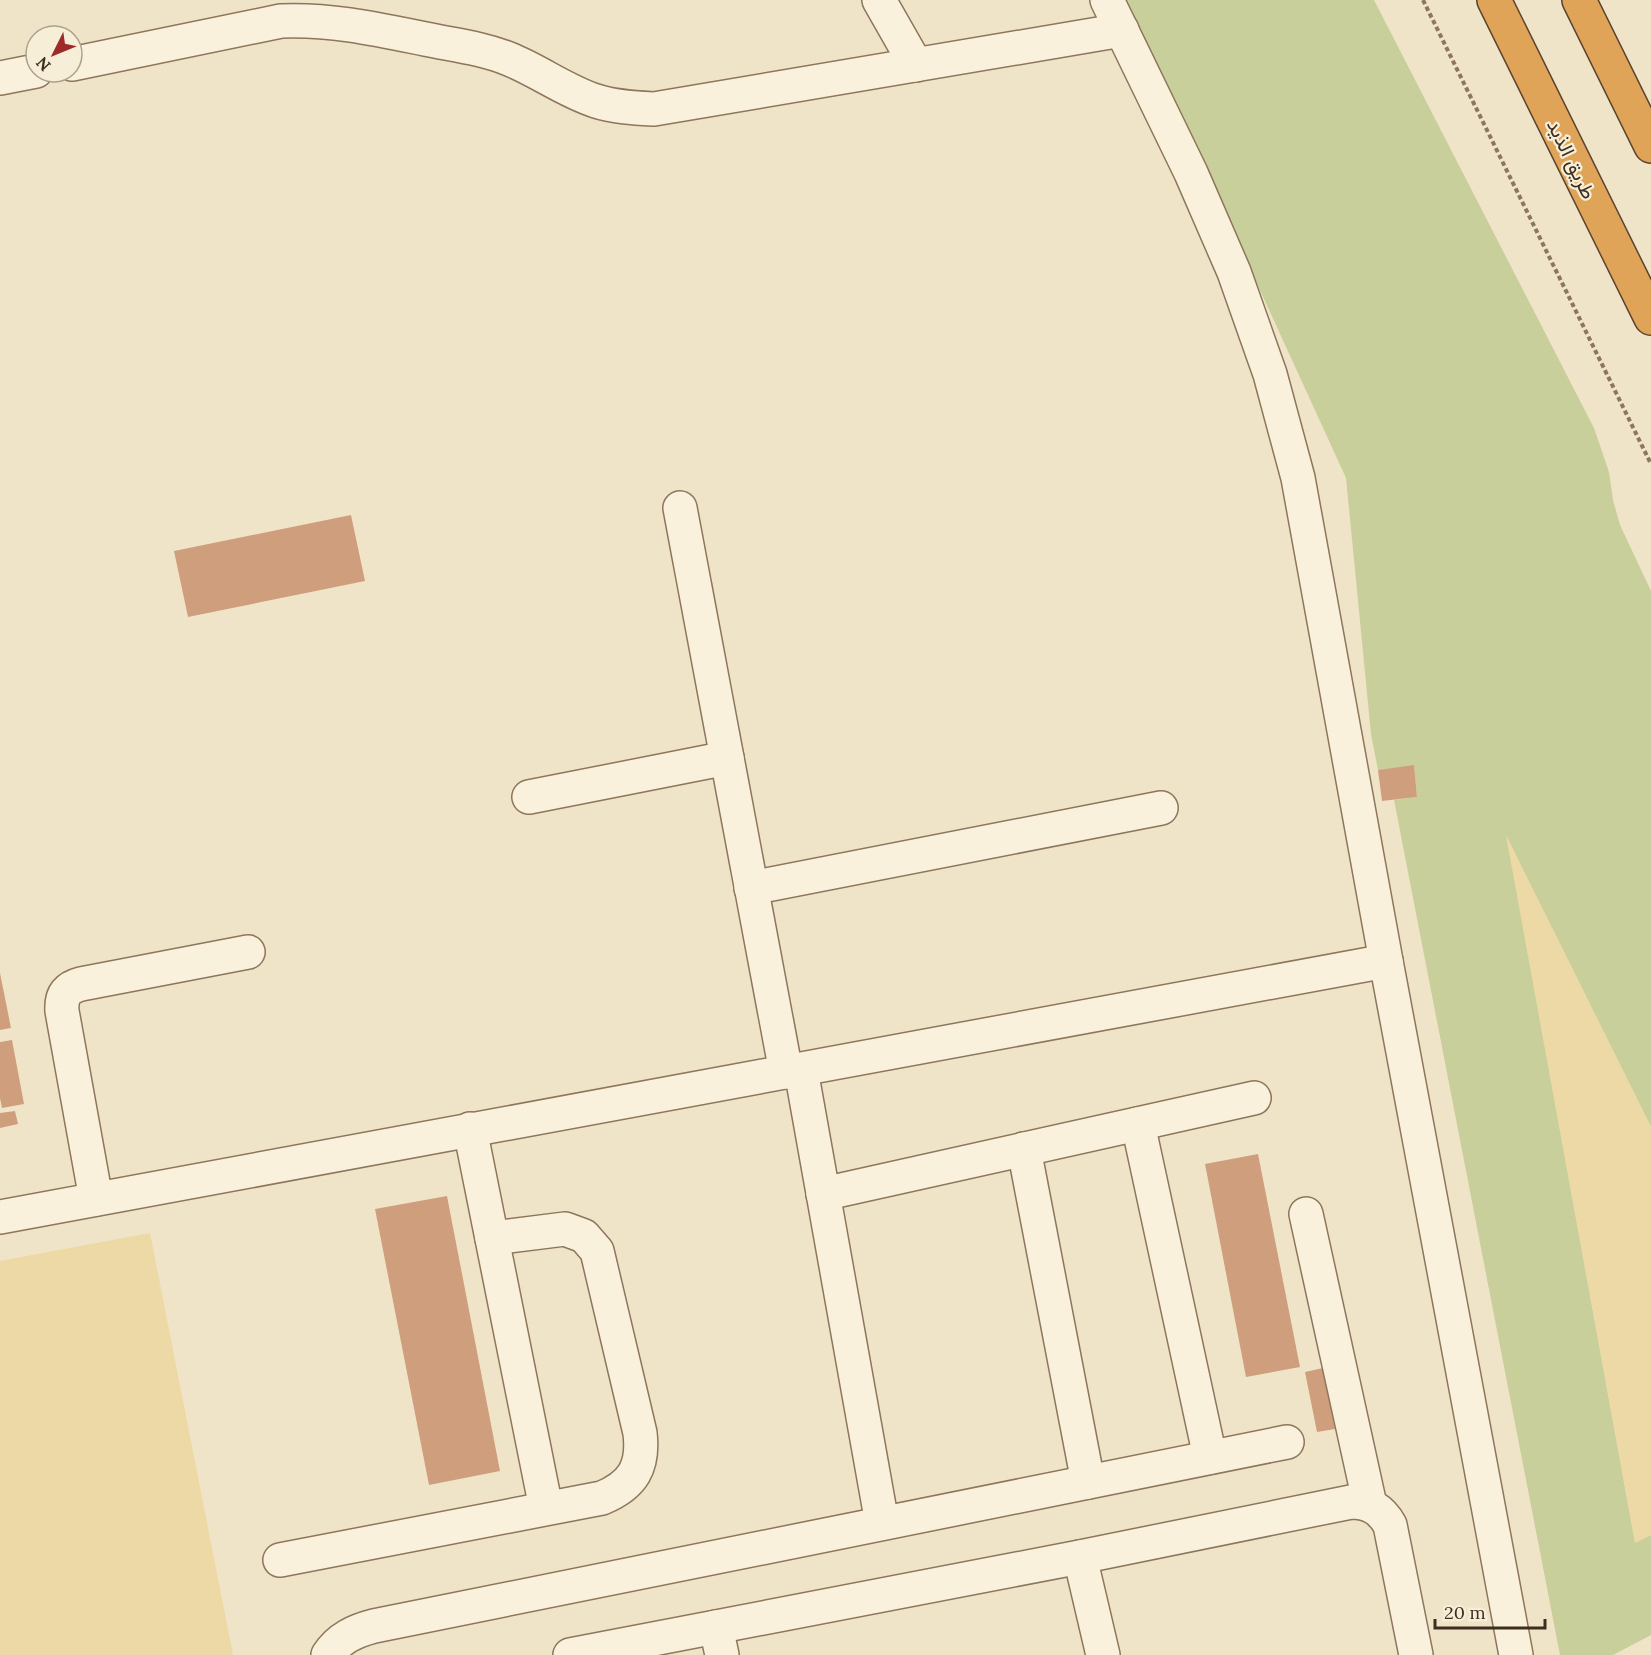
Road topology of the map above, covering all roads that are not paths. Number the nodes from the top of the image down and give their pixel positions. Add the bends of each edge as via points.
1 (879, 0) edge
2 (1107, 0) edge
3 (1494, 0) edge
4 (1579, 0) edge
5 (1122, 30) junction
6 (84, 61) edge
7 (916, 65) junction
8 (24, 73) edge
9 (0, 78) edge
10 (1651, 146) edge
11 (1651, 318) edge
12 (680, 508) dead end
13 (727, 758) junction
14 (529, 797) dead end
15 (1161, 808) dead end
16 (751, 888) junction
17 (248, 952) dead end
18 (1386, 961) junction
19 (793, 1071) junction
20 (1254, 1098) dead end
21 (1138, 1124) junction
22 (470, 1129) junction
23 (1024, 1149) junction
24 (823, 1194) junction
25 (96, 1199) junction
26 (1306, 1214) dead end
27 (0, 1217) edge
28 (492, 1238) junction
29 (1287, 1442) dead end
30 (1210, 1457) junction
31 (1088, 1482) junction
32 (1370, 1504) junction
33 (546, 1508) junction
34 (882, 1523) junction
35 (1080, 1557) junction
36 (280, 1560) dead end
37 (719, 1641) edge
38 (327, 1655) edge
39 (570, 1655) edge
40 (1102, 1655) edge
41 (1416, 1655) edge
42 (1516, 1655) edge

1 - 7 street
2 - 5 street
3 - 11 highway, طريق الذيد
4 - 10 highway
5 - 7 street
5 - 18 street via 1234,272 1270,374 1298,478
6 - 7 street via 281,21 310,19 476,48 597,102 654,109
8 - 9 street
12 - 13 street
13 - 14 street
13 - 16 street
15 - 16 street
16 - 19 street
17 - 25 street via 81,984 65,993 62,1011
18 - 19 street
18 - 42 street
19 - 22 street
19 - 24 street
20 - 21 street
21 - 23 street
21 - 30 street
22 - 25 street
22 - 28 street
23 - 24 street
23 - 31 street
24 - 34 street
25 - 27 street
26 - 32 street
28 - 33 street
28 - 33 street via 565,1229 591,1242 600,1261 640,1433 642,1450 638,1466 617,1491 602,1498
29 - 30 street
30 - 31 street
31 - 34 street
32 - 35 street via 1351,1502
32 - 41 street via 1390,1525
33 - 36 street
34 - 38 street via 357,1630
35 - 37 street
35 - 40 street
37 - 39 street

